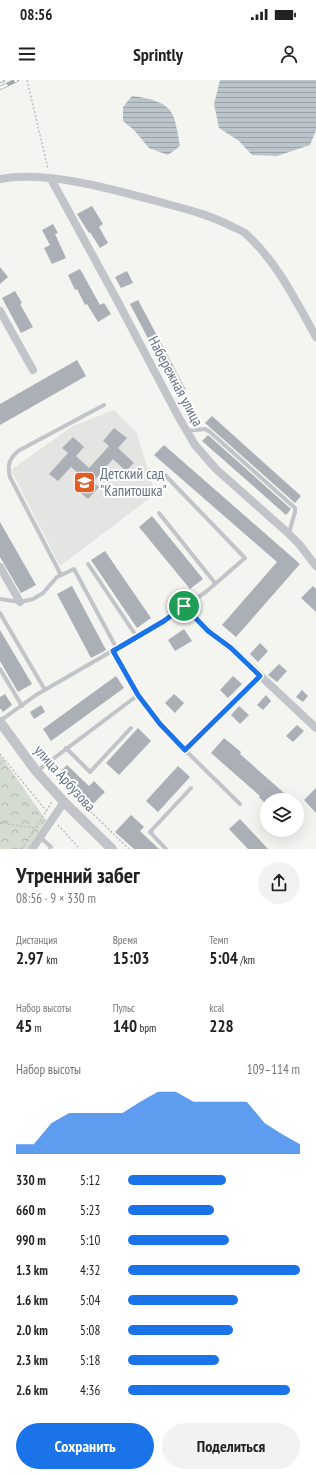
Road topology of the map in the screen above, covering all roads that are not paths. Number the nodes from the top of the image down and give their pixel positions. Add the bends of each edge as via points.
1 (0, 179) edge
2 (51, 179) junction
3 (0, 311) edge
4 (316, 337) edge
5 (32, 370) dead end
6 (104, 405) dead end
7 (186, 431) junction
8 (163, 473) dead end
9 (159, 513) dead end
10 (288, 533) junction
11 (88, 564) dead end
12 (0, 566) edge
13 (316, 566) edge
14 (61, 575) junction
15 (215, 583) junction
16 (0, 599) edge
17 (20, 602) junction
18 (184, 606) junction
19 (0, 613) edge
20 (137, 637) junction
21 (115, 650) junction
22 (0, 669) edge
23 (260, 676) junction
24 (45, 690) junction
25 (138, 695) junction
26 (22, 706) junction
27 (0, 722) edge
28 (131, 728) dead end
29 (316, 728) edge
30 (66, 748) junction
31 (185, 750) junction
32 (40, 768) junction
33 (191, 788) dead end
34 (60, 798) junction
35 (240, 804) dead end
36 (40, 837) junction
37 (32, 849) edge
38 (50, 849) edge
39 (112, 849) edge
40 (166, 849) edge

1 - 2 street via 14,176
2 - 4 street via 125,192 192,210 245,233 286,283
2 - 7 street, Набережная улица
3 - 5 street
6 - 14 lane via 18,451 8,466 10,477
7 - 10 street, Набережная улица via 216,469
7 - 10 lane via 205,429 210,432 295,508
8 - 15 lane via 245,558
9 - 15 lane
10 - 13 street, Набережная улица
11 - 20 lane
12 - 17 street
14 - 17 lane via 36,597
14 - 21 lane via 74,568
15 - 18 lane
16 - 17 lane
18 - 20 lane
18 - 23 street via 208,631 231,648
19 - 24 lane
20 - 21 lane
21 - 24 lane
21 - 25 lane
22 - 26 lane
23 - 29 street
23 - 31 lane
24 - 26 lane
25 - 30 lane
25 - 31 lane via 160,724
26 - 27 lane
27 - 32 street, улица Арбузова
28 - 30 lane via 90,772
30 - 32 lane
31 - 35 lane
32 - 34 street, улица Арбузова
33 - 40 lane via 150,832
34 - 36 street via 52,819
34 - 39 street, улица Арбузова
36 - 37 street
36 - 38 lane via 51,847

